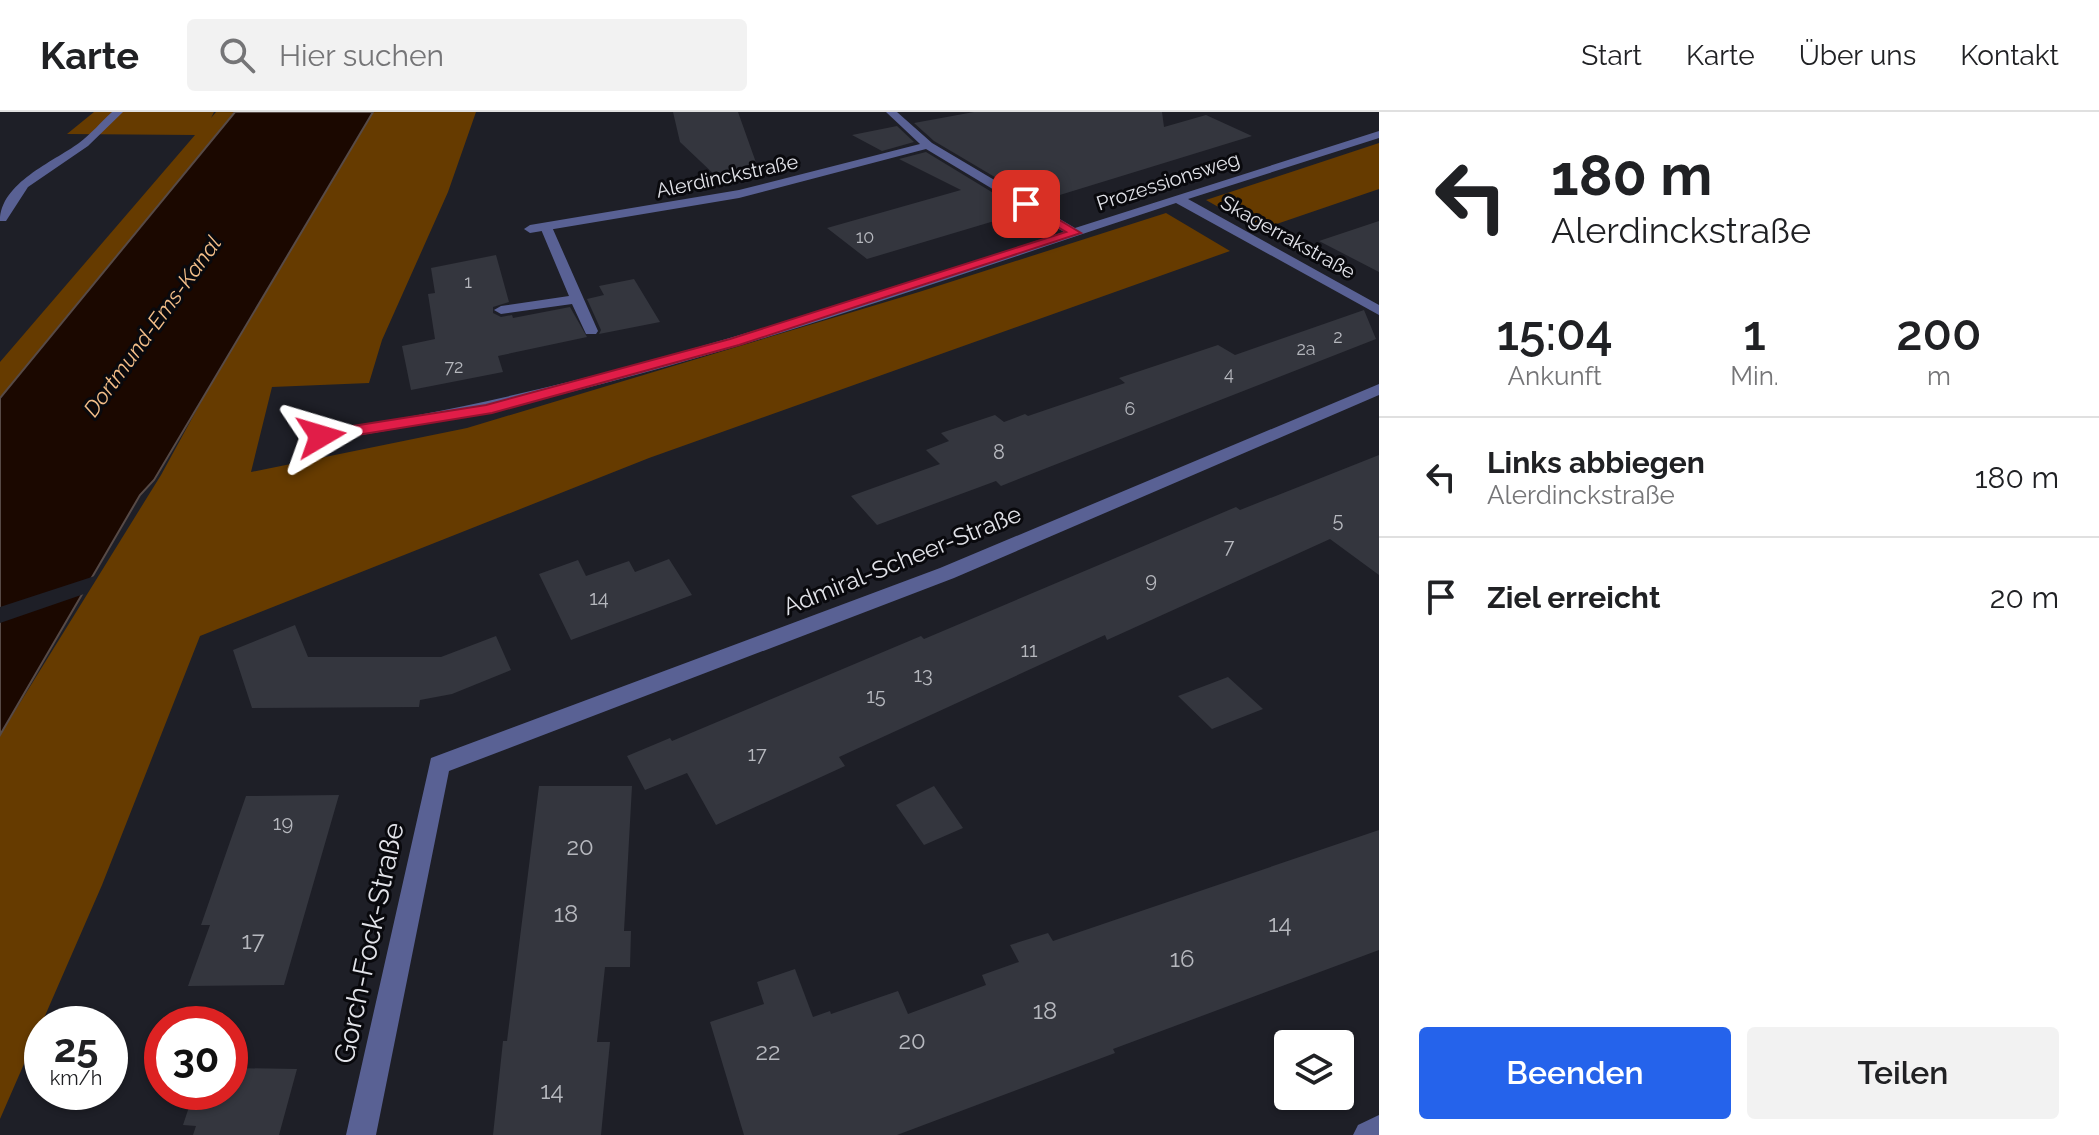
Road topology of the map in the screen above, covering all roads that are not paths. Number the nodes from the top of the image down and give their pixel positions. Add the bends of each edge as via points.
1 (118, 112) edge
2 (891, 112) edge
3 (1379, 134) edge
4 (928, 145) junction
5 (1176, 198) junction
6 (2, 218) edge
7 (546, 227) junction
8 (530, 229) dead end
9 (1075, 233) junction
10 (577, 299) junction
11 (501, 310) dead end
12 (1379, 311) edge
13 (591, 331) dead end
14 (1379, 389) edge
15 (321, 436) dead end
16 (439, 765) joint
17 (1379, 1130) edge
18 (361, 1135) edge
19 (1368, 1135) edge

1 - 6 street via 84,144 24,185
2 - 4 street
3 - 5 street, Prozessionsweg
4 - 7 street, Alerdinckstraße via 739,194
4 - 9 street
5 - 9 street, Prozessionsweg
5 - 12 street, Skagerrakstraße
7 - 8 street, Alerdinckstraße
7 - 10 street
9 - 15 street, Prozessionsweg via 735,342 487,409
10 - 11 street
10 - 13 street
14 - 16 street, Admiral-Scheer-Straße via 947,573
16 - 18 street, Gorch-Fock-Straße
17 - 19 street

